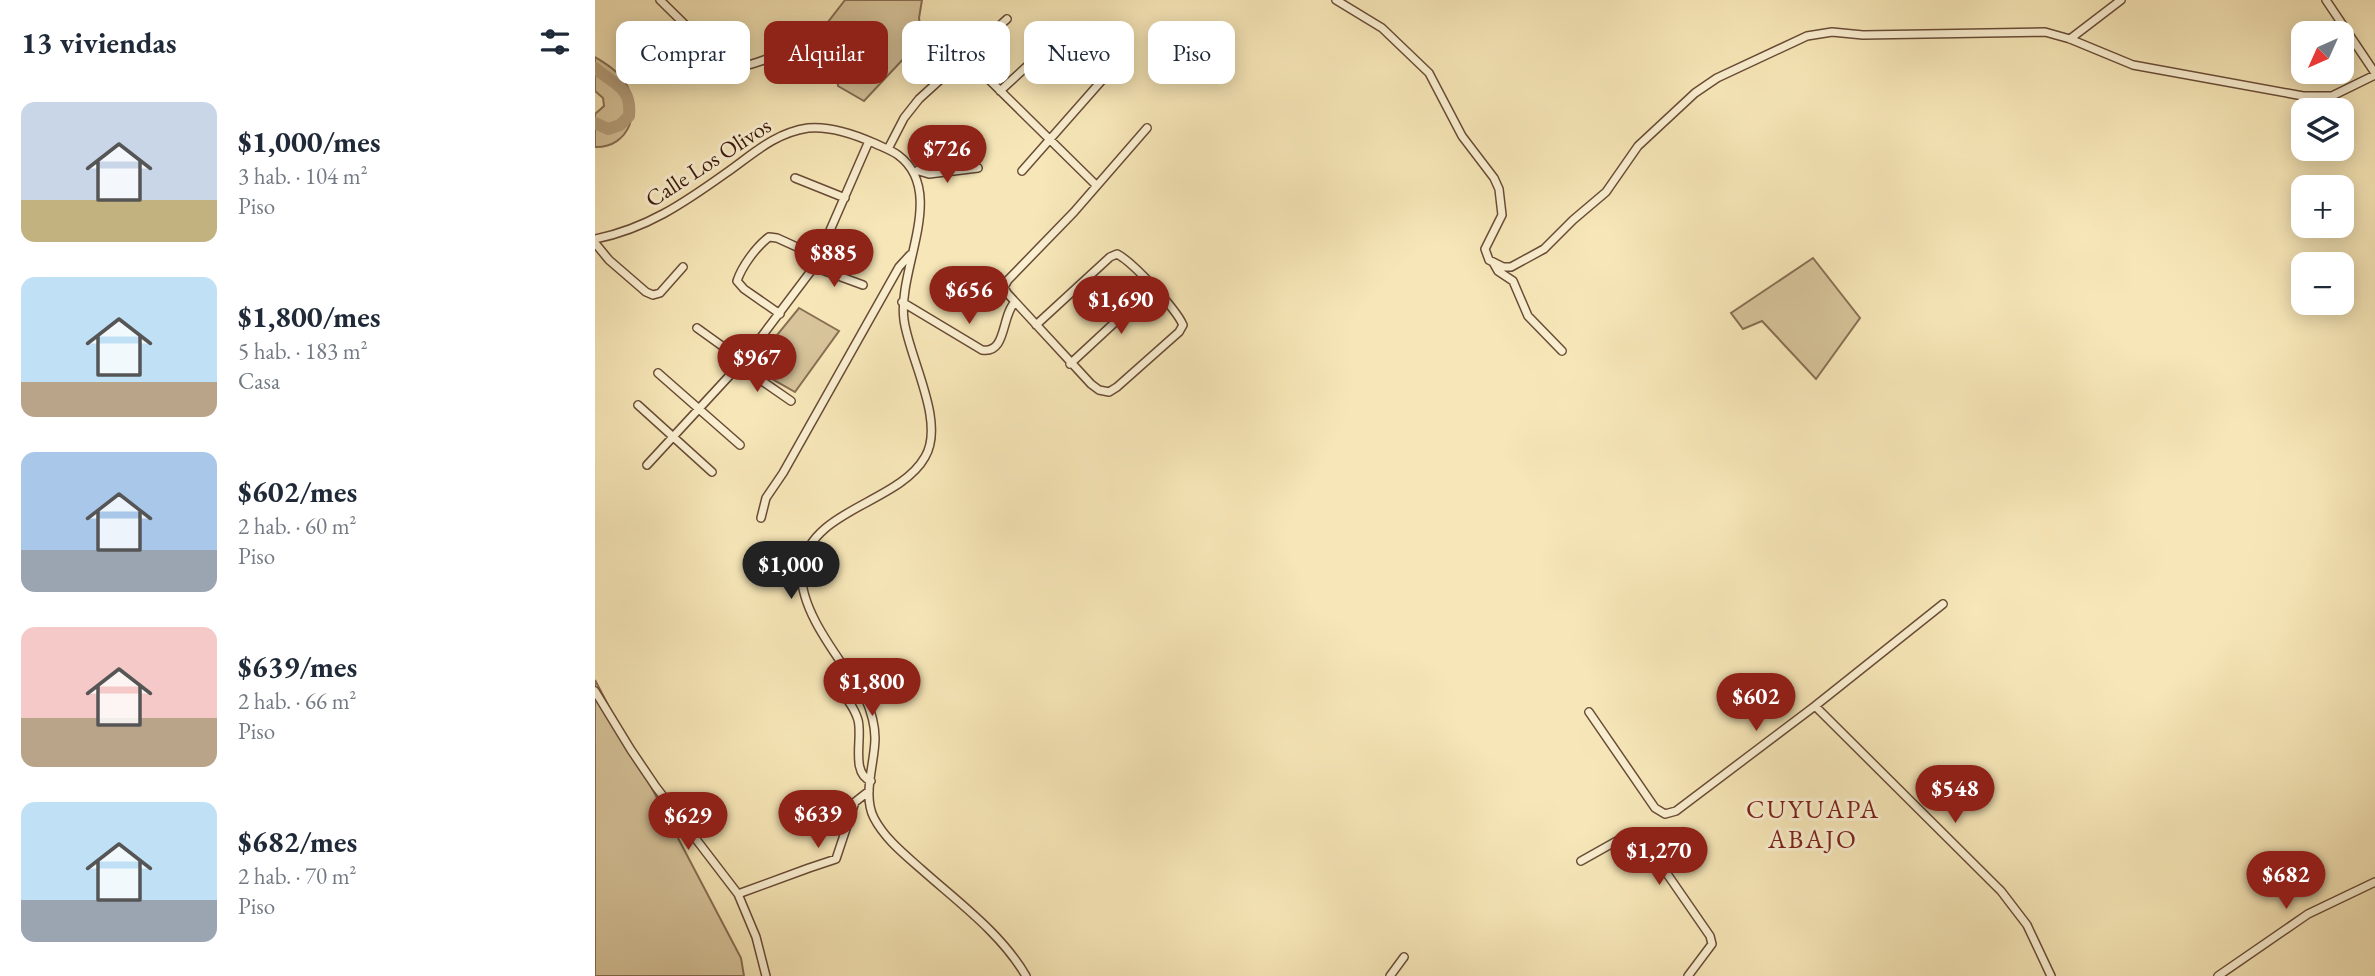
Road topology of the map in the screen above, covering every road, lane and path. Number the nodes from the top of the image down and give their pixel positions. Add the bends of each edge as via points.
1 (660, 0) edge
2 (1336, 0) edge
3 (2121, 0) edge
4 (2326, 0) edge
5 (1007, 19) dead end
6 (1005, 21) edge
7 (2070, 39) junction
8 (764, 61) edge
9 (1024, 69) edge
10 (2375, 74) edge
11 (935, 84) edge
12 (993, 84) edge
13 (1099, 84) edge
14 (1000, 91) junction
15 (1147, 128) dead end
16 (944, 135) dead end
17 (1050, 139) junction
18 (869, 141) junction
19 (888, 149) junction
20 (978, 168) dead end
21 (916, 171) junction
22 (1022, 172) dead end
23 (795, 178) dead end
24 (1096, 185) junction
25 (845, 198) junction
26 (595, 241) edge
27 (911, 255) junction
28 (819, 257) junction
29 (1494, 263) junction
30 (683, 267) dead end
31 (814, 267) junction
32 (863, 285) dead end
33 (1153, 287) junction
34 (902, 302) junction
35 (1014, 302) junction
36 (780, 314) junction
37 (1036, 325) junction
38 (697, 328) dead end
39 (1562, 351) dead end
40 (741, 363) junction
41 (1070, 364) junction
42 (658, 373) dead end
43 (790, 401) dead end
44 (638, 405) dead end
45 (699, 409) junction
46 (673, 437) junction
47 (740, 445) dead end
48 (647, 465) dead end
49 (712, 472) dead end
50 (761, 518) dead end
51 (1943, 604) dead end
52 (834, 683) dead end
53 (595, 691) edge
54 (1815, 706) junction
55 (1589, 712) dead end
56 (871, 781) junction
57 (869, 791) junction
58 (1581, 861) dead end
59 (2375, 882) edge
60 (738, 894) junction
61 (1404, 957) dead end
62 (766, 976) edge
63 (1026, 976) edge
64 (1390, 976) edge
65 (1688, 976) edge
66 (2051, 976) edge
67 (2218, 976) edge

1 - 8 street via 732,67
2 - 29 street via 1382,28 1429,72 1462,136 1494,178 1502,215 1485,249
3 - 7 street
4 - 10 street
5 - 6 street
7 - 10 street via 2133,65 2303,96 2332,96
7 - 29 street via 2045,32 1832,32 1807,36 1706,85 1650,133 1606,192 1553,242 1518,265
9 - 14 street
11 - 19 street via 904,118
12 - 14 street
13 - 17 street
14 - 17 street
15 - 24 street
16 - 21 street via 927,163
17 - 22 street
17 - 24 street
18 - 19 street, Calle Los Olivos
18 - 25 street
18 - 26 street, Calle Los Olivos via 817,128 791,132 648,223
19 - 21 street, Calle Los Olivos
20 - 21 street via 929,174
21 - 27 street via 921,208
23 - 25 street
24 - 35 street via 1008,280 1004,287
25 - 28 street
26 - 30 street via 609,260 653,295
27 - 34 street
27 - 50 street via 899,267 770,491
28 - 31 street
28 - 36 street via 769,237 740,273 737,281 744,289
29 - 39 street via 1513,281 1528,316
31 - 32 street
31 - 36 street
33 - 37 street via 1117,254
33 - 41 street
33 - 41 street via 1180,318 1179,332 1109,391 1099,390
34 - 35 street via 990,351 1000,341
34 - 56 street via 932,430 926,456 910,475 823,530 807,551 801,574 814,618 871,711 875,738
35 - 37 street
36 - 40 street
37 - 41 street
38 - 40 street
40 - 43 street
40 - 45 street
42 - 45 street
44 - 46 street
45 - 46 street
45 - 47 street
46 - 48 street
46 - 49 street
51 - 54 street
52 - 56 street via 857,717 859,768
53 - 60 street via 656,787
54 - 55 street via 1676,811 1665,814 1655,808
54 - 66 street via 2001,891 2027,925
56 - 57 street
57 - 60 street via 855,802 837,859
57 - 63 street via 872,813 886,835 993,933
58 - 65 street via 1629,834 1643,839 1710,936 1708,952
59 - 67 street via 2308,914
60 - 62 street
61 - 64 street

